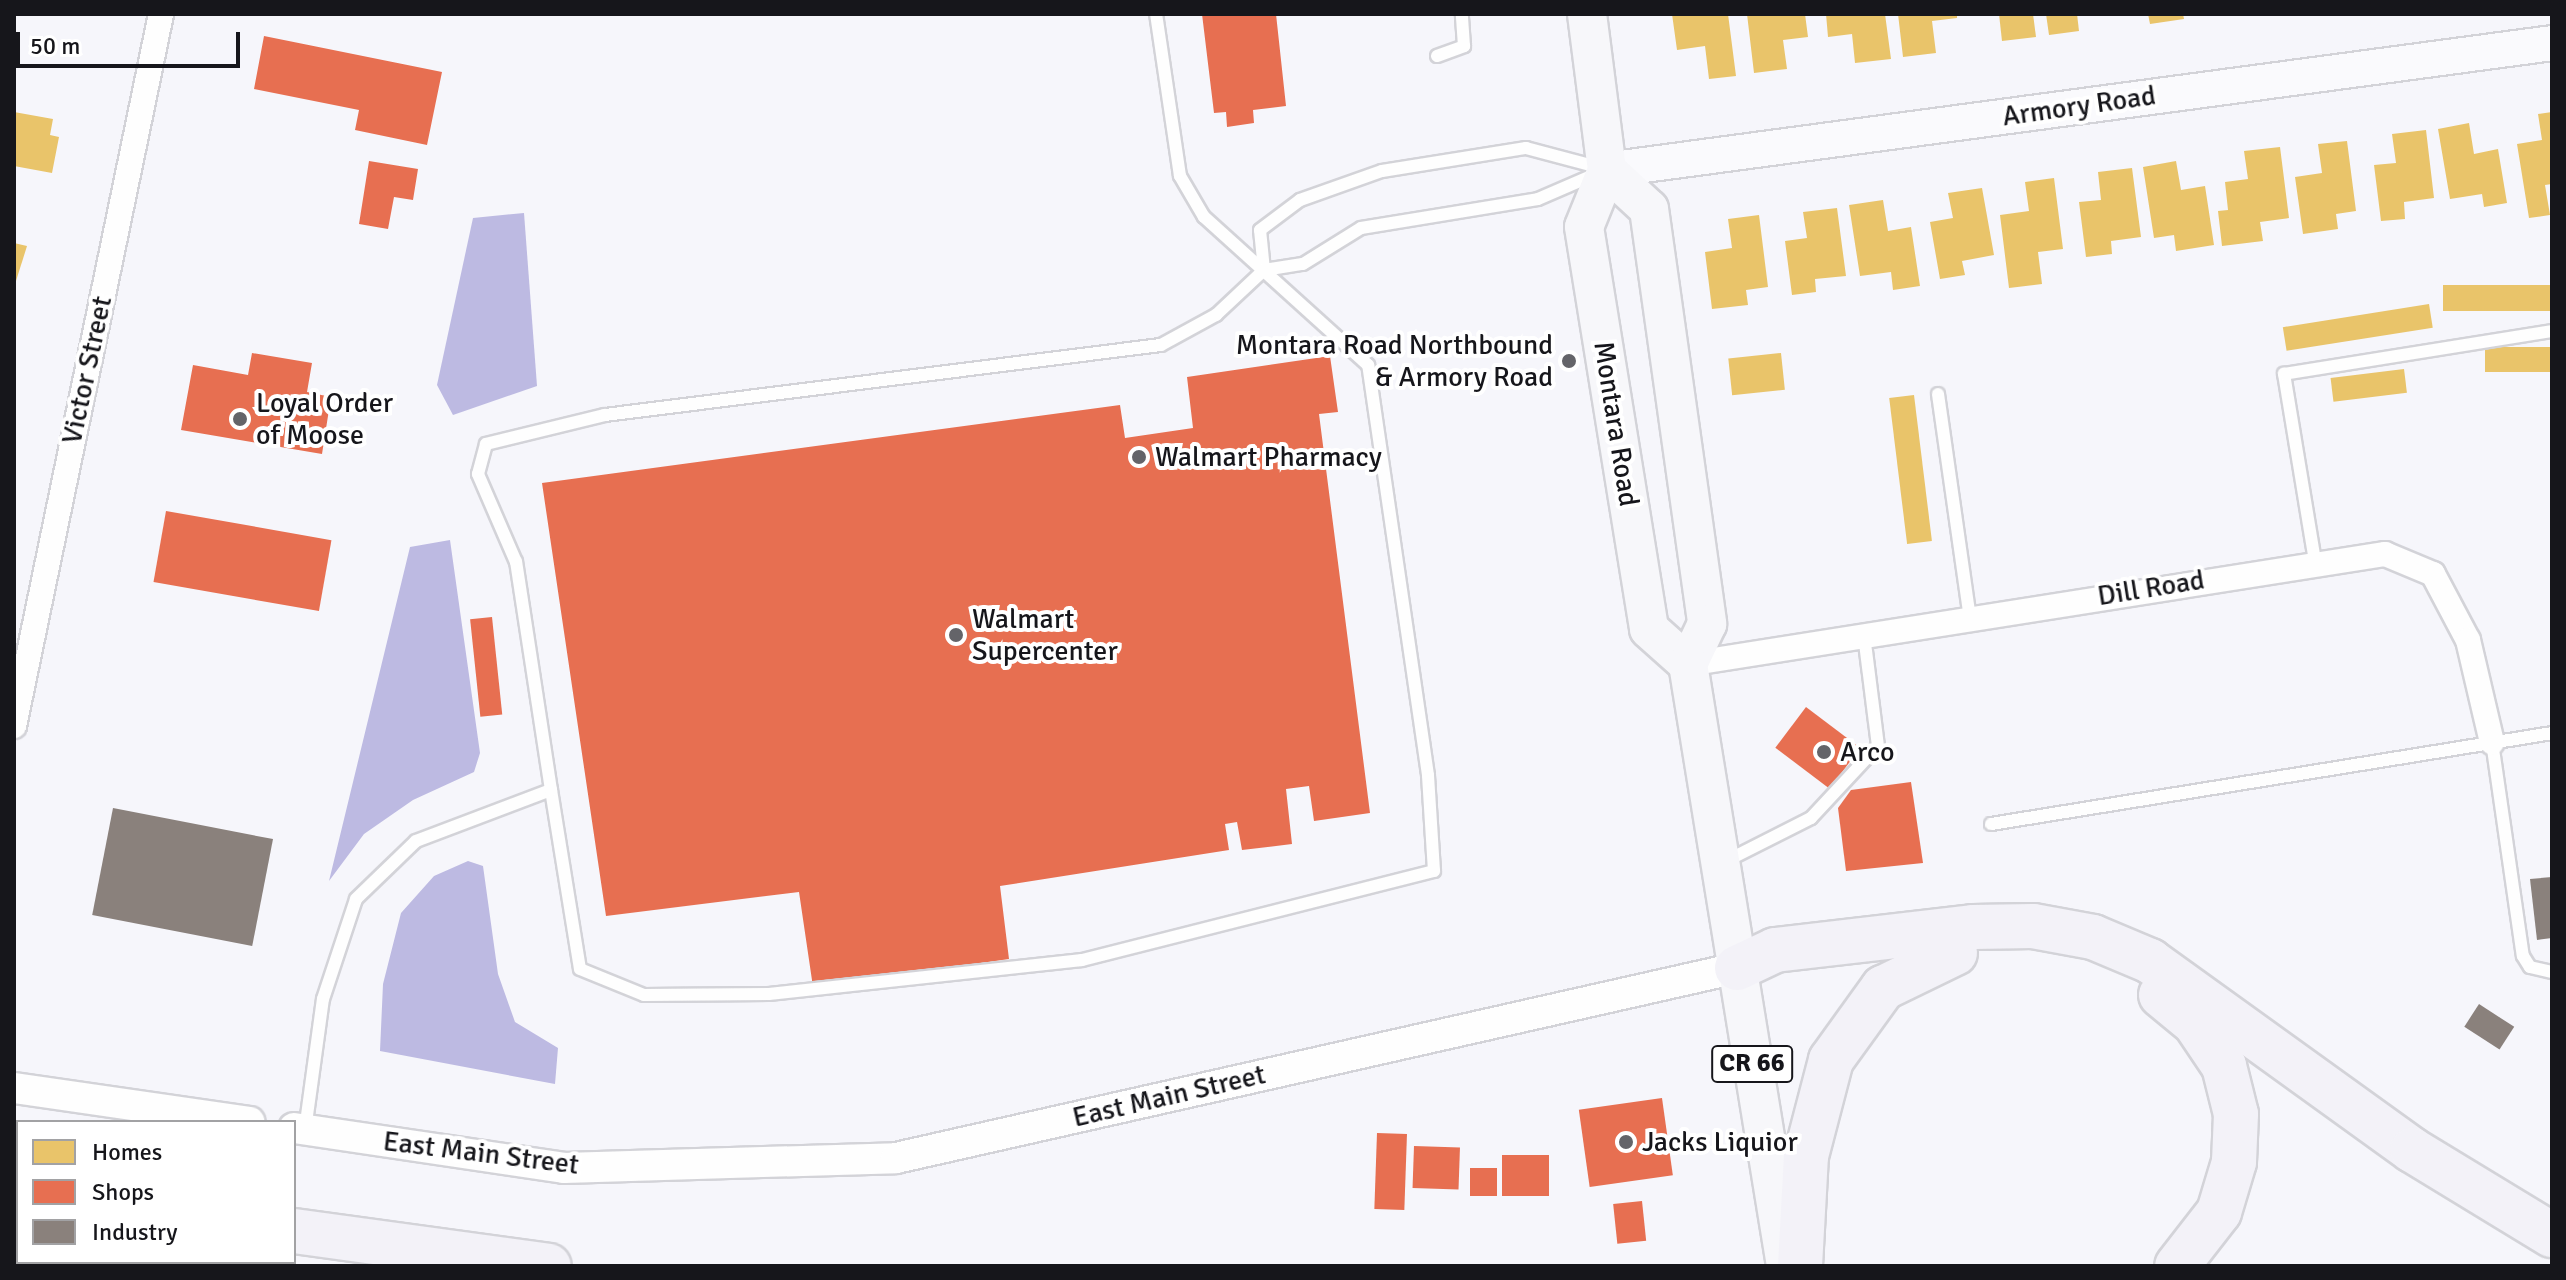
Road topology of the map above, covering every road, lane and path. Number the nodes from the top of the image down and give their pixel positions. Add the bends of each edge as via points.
1 (161, 14) edge
2 (1156, 14) edge
3 (1462, 14) edge
4 (1587, 14) edge
5 (2552, 43) edge
6 (1437, 56) dead end
7 (1607, 170) junction
8 (1264, 270) junction
9 (2552, 331) edge
10 (1938, 394) dead end
11 (2315, 561) junction
12 (1970, 618) junction
13 (1864, 635) junction
14 (1688, 664) junction
15 (15, 713) edge
16 (2552, 733) edge
17 (2492, 742) junction
18 (551, 790) junction
19 (1991, 824) dead end
20 (1720, 864) junction
21 (1955, 953) junction
22 (1737, 968) junction
23 (2552, 972) edge
24 (14, 1088) edge
25 (236, 1120) edge
26 (300, 1129) edge
27 (296, 1231) edge
28 (2552, 1235) edge
29 (549, 1266) edge
30 (1786, 1266) edge
31 (1800, 1266) edge
32 (2177, 1266) edge

1 - 15 street, Victor Street
2 - 8 lane via 1180,176 1209,225
3 - 6 lane via 1464,46
4 - 7 main road, Montara Road
5 - 7 main road, Armory Road
7 - 8 lane via 1538,199 1361,228 1303,264
7 - 8 lane via 1526,148 1382,171 1300,200 1260,230
7 - 14 main road via 1649,209 1707,624
7 - 14 main road, Montara Road via 1584,227 1649,629
8 - 18 lane via 1216,315 1161,345 605,415 486,444 478,474 516,562
8 - 18 lane via 1368,365 1428,775 1434,871 1082,960 769,994 644,995 580,969
9 - 11 lane via 2284,374
10 - 12 lane
11 - 12 street, Dill Road
11 - 17 street, Dill Road via 2385,554 2433,574 2468,640
12 - 13 street, Dill Road
13 - 14 street, Dill Road
13 - 20 lane via 1878,746 1811,818
14 - 20 main road
16 - 17 lane
17 - 19 lane
17 - 23 lane via 2523,956 2530,967
18 - 26 lane via 416,841 356,899 323,999
20 - 22 main road
21 - 22 highway via 1784,973
21 - 31 highway via 1883,988 1831,1060 1806,1156
21 - 32 highway via 2059,955 2112,970 2195,1023 2224,1066 2236,1114 2234,1162 2219,1212
22 - 26 street, East Main Street via 896,1158 564,1168
22 - 28 highway via 1775,950 1973,927 2033,926 2093,937 2150,961 2412,1150
22 - 30 main road, CR 66
24 - 25 street
27 - 29 highway

